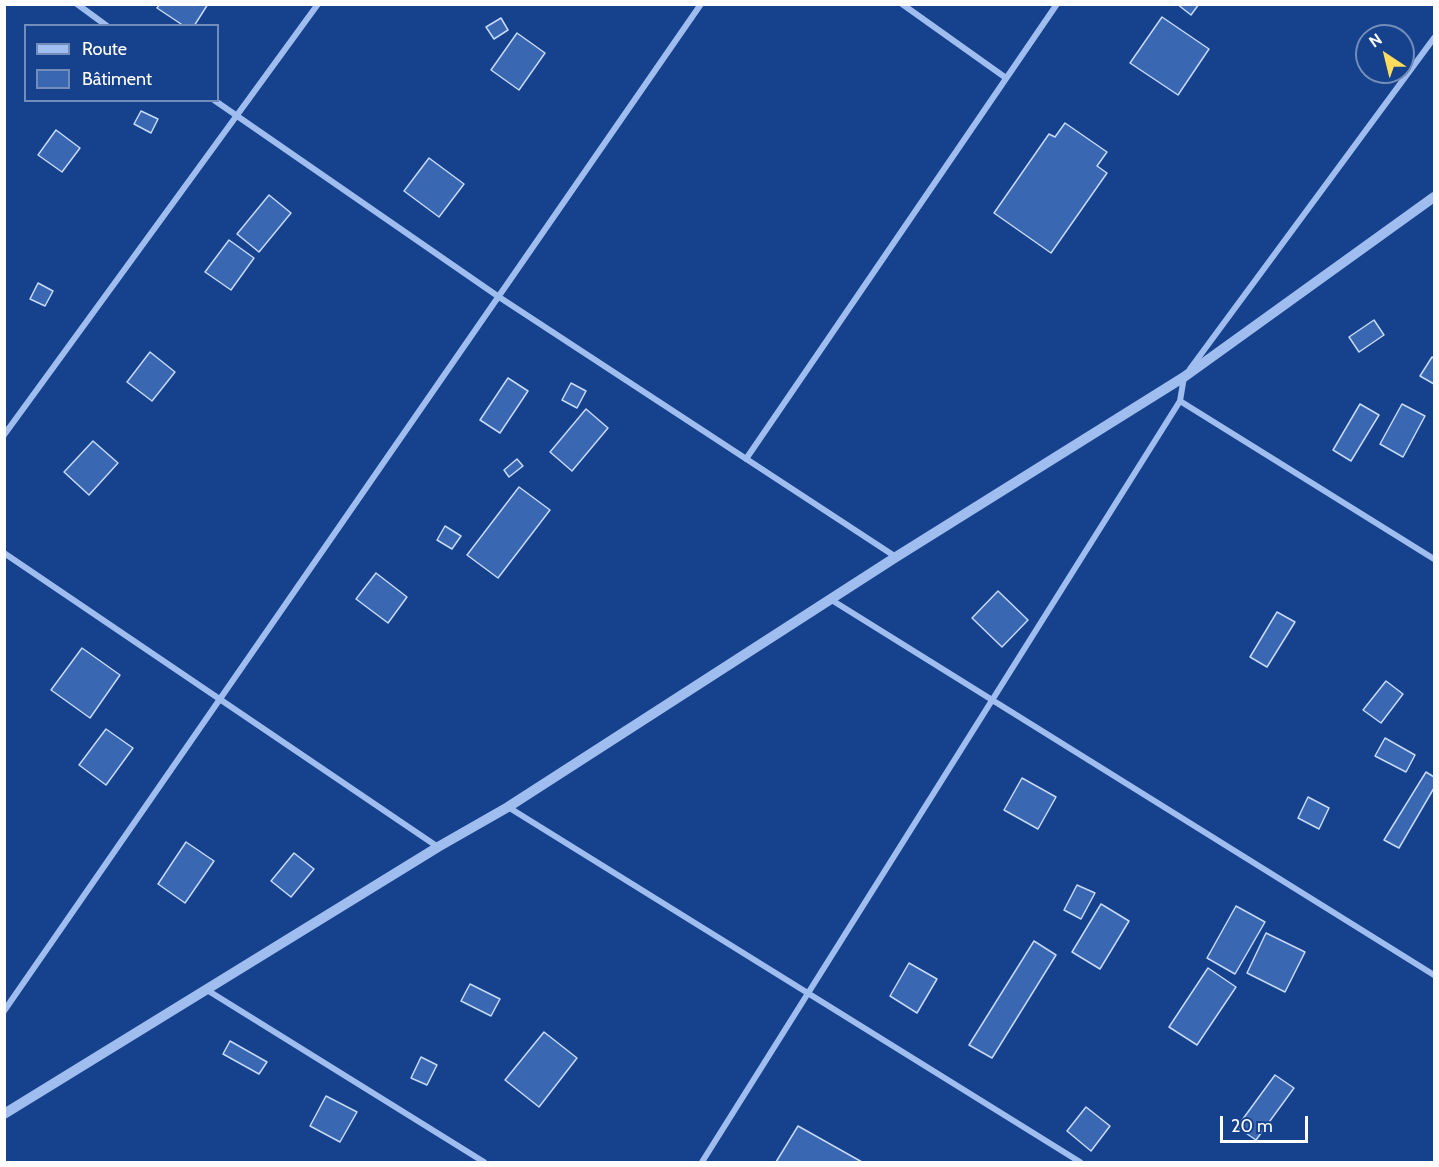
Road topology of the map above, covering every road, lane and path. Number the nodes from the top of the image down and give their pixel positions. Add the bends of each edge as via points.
1 (77, 4) edge
2 (318, 4) edge
3 (701, 4) edge
4 (902, 4) edge
5 (1057, 4) edge
6 (104, 24) edge
7 (1434, 38) edge
8 (1006, 78) junction
9 (217, 102) edge
10 (237, 116) junction
11 (1434, 197) edge
12 (499, 297) junction
13 (1184, 377) junction
14 (1180, 401) junction
15 (4, 435) edge
16 (746, 459) junction
17 (4, 553) edge
18 (896, 557) junction
19 (1434, 559) edge
20 (830, 599) junction
21 (220, 699) junction
22 (993, 700) junction
23 (508, 807) junction
24 (438, 847) junction
25 (1434, 975) edge
26 (207, 990) junction
27 (808, 993) junction
28 (4, 1011) edge
29 (4, 1114) edge
30 (484, 1162) edge
31 (702, 1162) edge
32 (1080, 1162) edge

1 - 6 street
2 - 10 street
3 - 12 street
4 - 8 street
5 - 8 street
7 - 13 street
8 - 16 street
9 - 10 street
10 - 12 street
10 - 15 street
11 - 13 street
12 - 16 street
12 - 21 street
13 - 14 street
13 - 18 street
14 - 19 street
14 - 22 street
16 - 18 street
17 - 21 street
18 - 20 street
20 - 22 street
20 - 23 street
21 - 24 street
21 - 28 street
22 - 25 street
22 - 27 street
23 - 24 street
23 - 27 street
24 - 26 street
26 - 29 street
26 - 30 street
27 - 31 street
27 - 32 street

